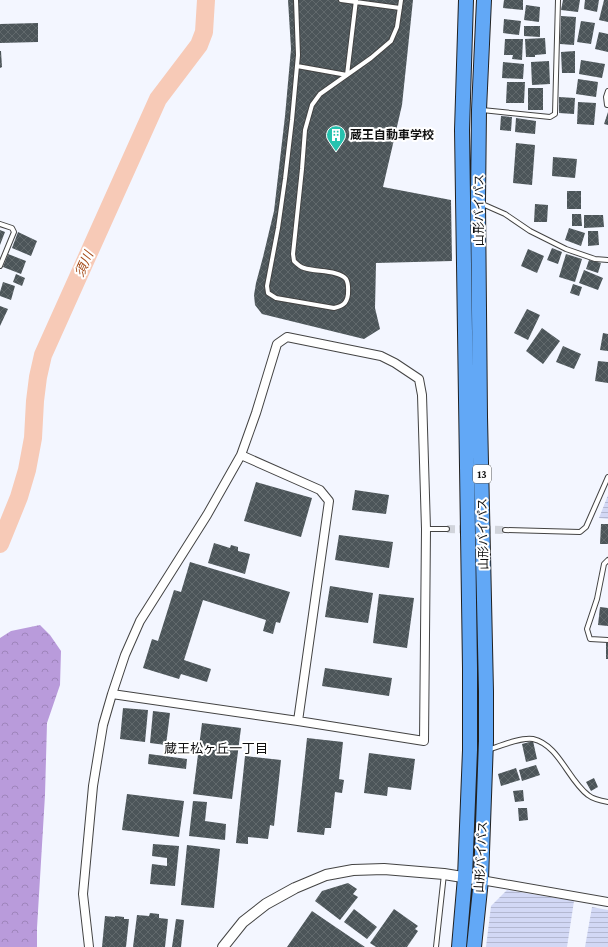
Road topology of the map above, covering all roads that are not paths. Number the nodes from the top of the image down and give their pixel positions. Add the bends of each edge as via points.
1 (296, 0) edge
2 (341, 0) edge
3 (401, 0) edge
4 (466, 0) edge
5 (484, 0) edge
6 (558, 0) edge
7 (356, 1) edge
8 (400, 8) junction
9 (297, 66) junction
10 (348, 75) junction
11 (608, 90) edge
12 (608, 105) edge
13 (479, 110) junction
14 (478, 202) junction
15 (0, 224) edge
16 (608, 260) edge
17 (0, 266) edge
18 (241, 455) junction
19 (608, 477) edge
20 (426, 529) junction
21 (447, 529) tunnel mouth
22 (504, 530) tunnel mouth
23 (608, 560) edge
24 (608, 640) edge
25 (112, 694) junction
26 (298, 721) junction
27 (486, 750) junction
28 (608, 802) edge
29 (444, 874) junction
30 (465, 877) junction
31 (481, 880) junction
32 (608, 902) edge
33 (89, 947) edge
34 (223, 947) edge
35 (436, 947) edge
36 (459, 947) edge
37 (474, 947) edge

1 - 9 lane
2 - 7 lane
3 - 8 lane
4 - 30 highway, 山形バイパス / 13 via 462,130 470,750
5 - 13 highway, 山形バイパス / 13
6 - 13 lane via 555,114 550,117
7 - 8 lane
7 - 10 lane
8 - 10 lane via 397,27 391,41
9 - 10 lane
9 - 10 lane via 285,179 267,286 268,293 276,298 334,308 343,305 347,298 346,279 339,275 306,269 294,261 293,254 305,130 312,105 320,94
11 - 12 lane
13 - 14 highway, 山形バイパス / 13
14 - 16 lane via 505,214 530,231 566,249 595,259
14 - 27 highway, 山形バイパス / 13
15 - 17 lane via 12,228 14,232
18 - 20 street via 277,344 287,337 381,356 418,379 422,396
18 - 25 street via 207,515 140,621
18 - 26 street via 320,490 330,500
19 - 22 lane via 586,527 580,532
20 - 21 lane
20 - 26 street via 424,741
23 - 24 lane via 604,564 597,599 587,629 590,639
25 - 26 street
25 - 33 street via 93,786 83,894
27 - 28 lane via 517,740 532,739 544,744 588,796
27 - 31 highway, 山形バイパス / 13
29 - 30 street
29 - 34 street via 384,869 353,870 326,875 266,904 243,922
29 - 35 lane
30 - 31 street
30 - 36 highway, 山形バイパス / 13
31 - 32 street
31 - 37 highway, 山形バイパス / 13

